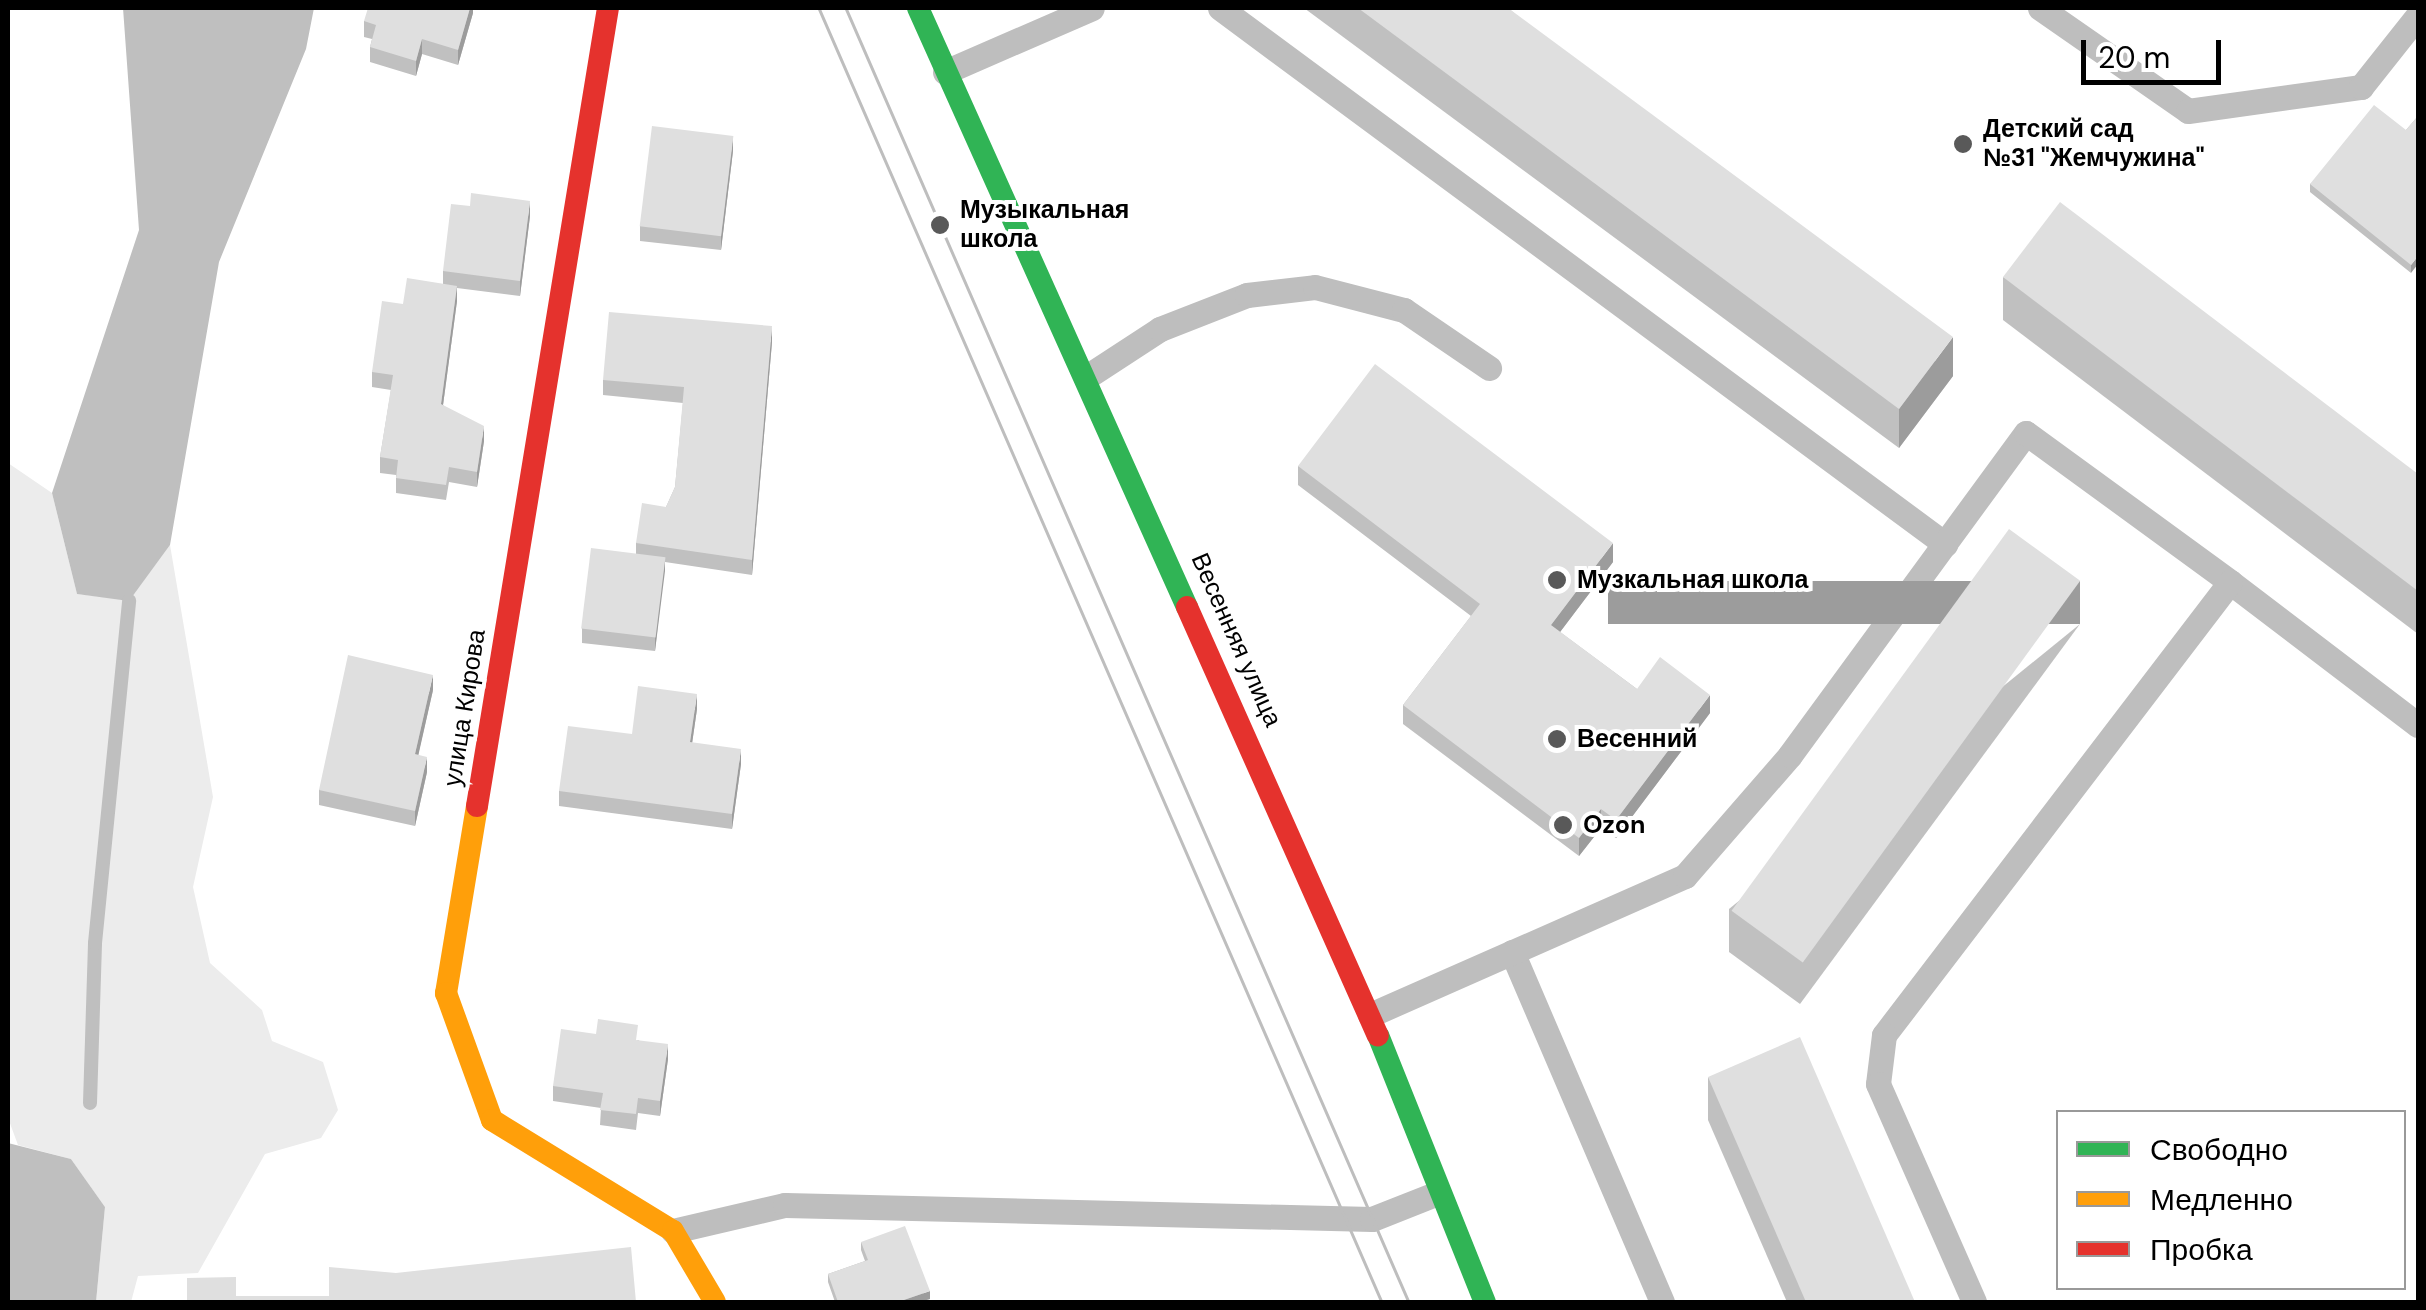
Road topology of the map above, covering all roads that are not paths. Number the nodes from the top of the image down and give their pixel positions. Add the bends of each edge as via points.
1 (608, 8) edge
2 (918, 8) edge
3 (1092, 8) edge
4 (1220, 8) edge
5 (2040, 8) edge
6 (2418, 15) edge
7 (945, 72) junction
8 (1489, 368) dead end
9 (1088, 376) junction
10 (1945, 544) junction
11 (2230, 582) junction
12 (2418, 725) edge
13 (1512, 952) junction
14 (1370, 1015) junction
15 (1438, 1193) junction
16 (674, 1231) junction
17 (716, 1302) edge
18 (1485, 1302) edge
19 (1662, 1302) edge
20 (1974, 1302) edge

1 - 16 street, улица Кирова via 446,994 492,1120
2 - 7 street, Весенняя улица
3 - 7 lane
4 - 10 lane
5 - 6 lane via 2188,111 2361,87
7 - 9 street, Весенняя улица
8 - 9 lane via 1404,310 1315,287 1248,295 1160,328
9 - 14 street, Весенняя улица
10 - 11 lane via 2026,433
10 - 13 lane via 1790,756 1684,876
11 - 12 lane
11 - 20 lane via 1884,1036 1878,1084
13 - 14 lane
13 - 19 lane
14 - 15 street, Весенняя улица
15 - 16 lane via 1372,1218 785,1205
15 - 18 street, Весенняя улица
16 - 17 street, улица Кирова

